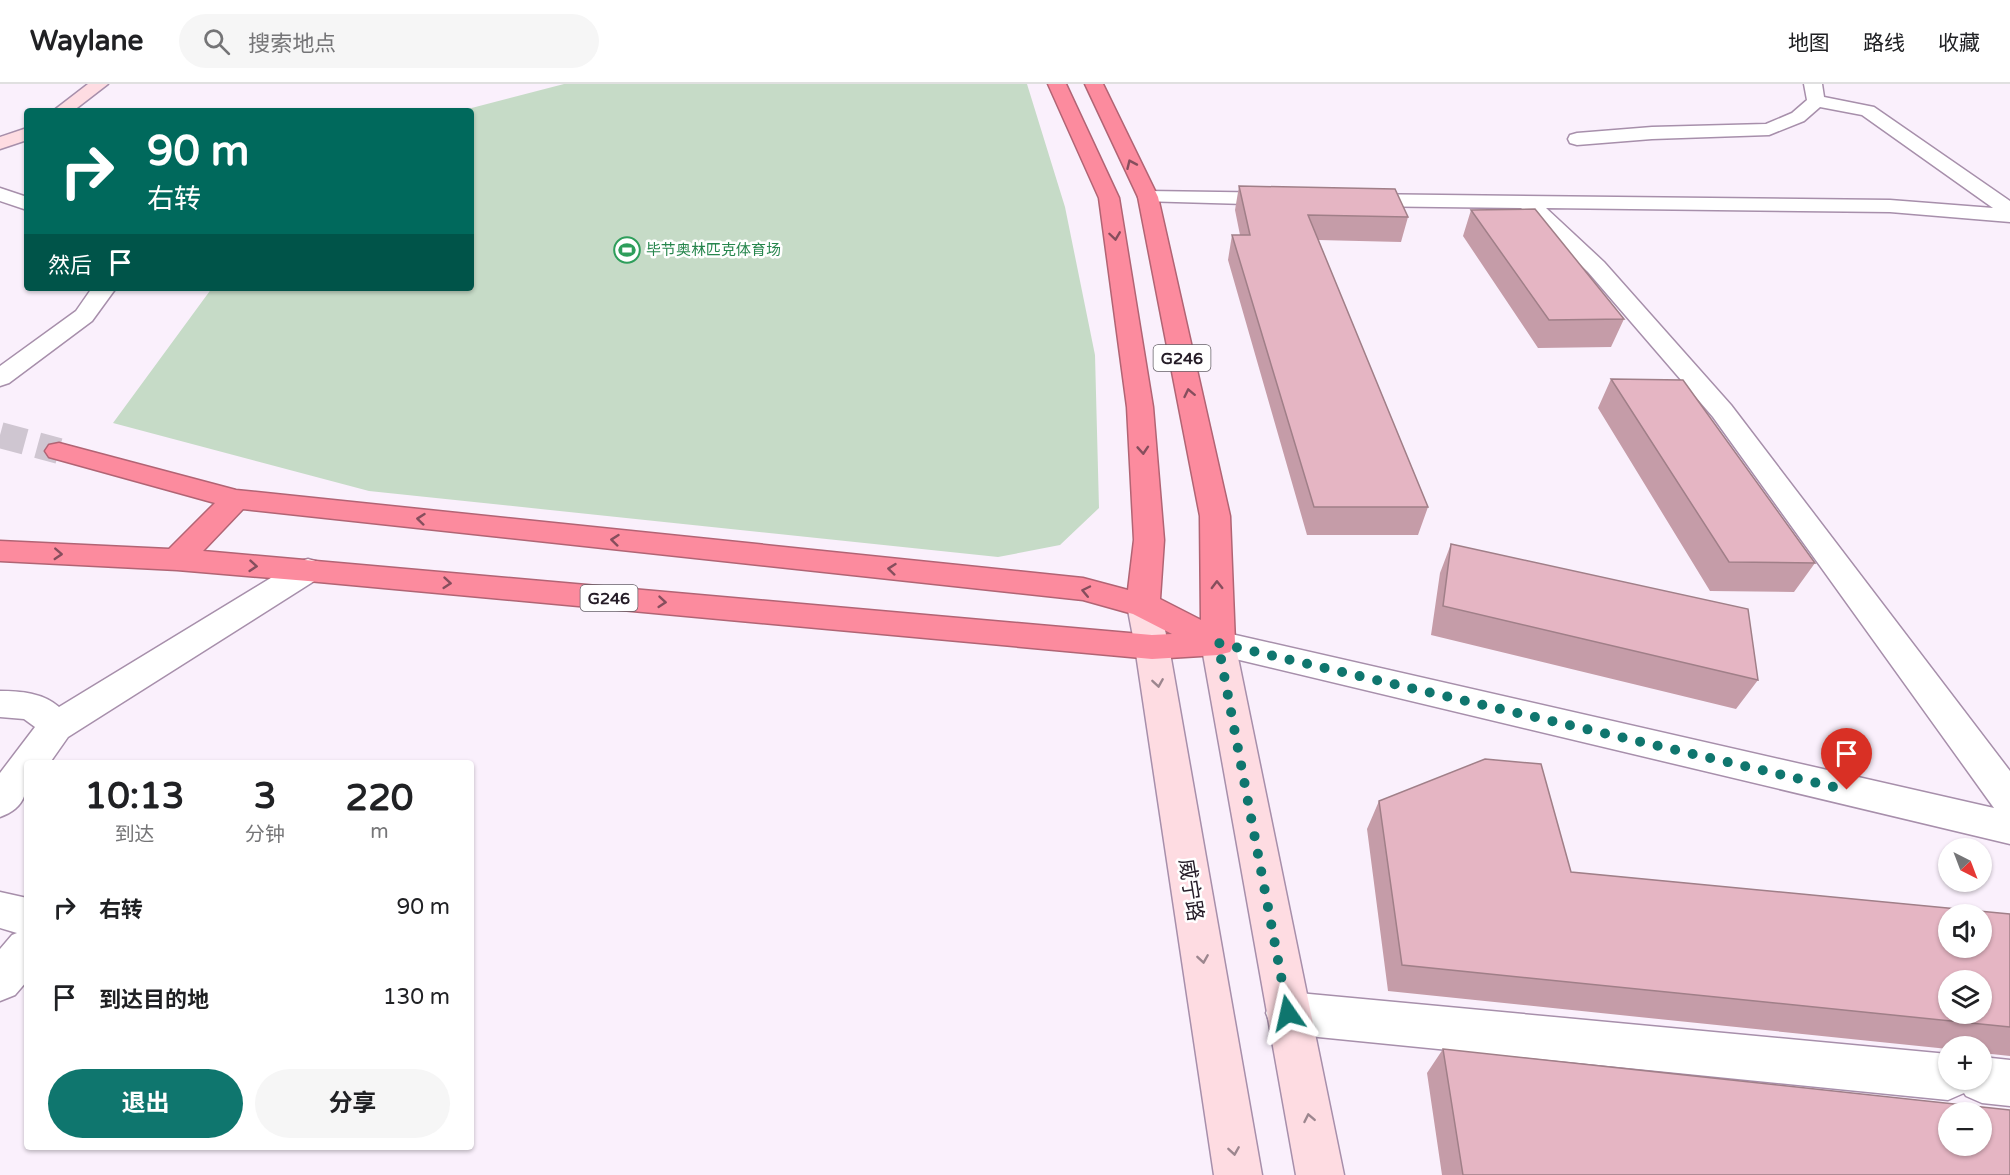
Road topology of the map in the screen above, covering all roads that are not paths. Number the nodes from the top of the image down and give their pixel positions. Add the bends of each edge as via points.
1 (99, 84) edge
2 (1057, 84) edge
3 (1094, 84) edge
4 (1815, 92) edge
5 (66, 108) edge
6 (24, 135) edge
7 (1577, 139) dead end
8 (0, 143) edge
9 (0, 194) edge
10 (1148, 197) junction
11 (1302, 199) edge
12 (1337, 199) edge
13 (1527, 202) junction
14 (24, 203) edge
15 (2010, 211) edge
16 (2010, 216) edge
17 (102, 291) edge
18 (0, 378) edge
19 (59, 451) tunnel mouth
20 (236, 499) junction
21 (0, 551) edge
22 (177, 560) junction
23 (308, 570) junction
24 (1143, 605) junction
25 (1218, 643) junction
26 (1152, 647) junction
27 (0, 704) edge
28 (55, 727) junction
29 (30, 760) edge
30 (24, 768) edge
31 (2010, 800) edge
32 (0, 801) edge
33 (2010, 828) edge
34 (0, 910) edge
35 (24, 916) edge
36 (24, 953) edge
37 (0, 981) edge
38 (1288, 1013) junction
39 (1938, 1076) edge
40 (1992, 1081) edge
41 (2010, 1083) edge
42 (1238, 1175) edge
43 (1320, 1175) edge

1 - 5 main road
2 -> 24 highway, G246 via 1109,198 1140,407 1149,540
10 -> 3 highway, G246
4 - 7 street via 1798,117 1769,129
4 - 15 street via 1868,111
6 - 8 main road
9 - 14 street
10 - 11 street
25 -> 10 highway, G246 via 1215,516
12 - 13 street
13 - 16 street via 1890,206
13 - 31 street via 1596,267 1722,411
17 - 18 street via 84,316
19 - 20 highway
20 - 22 highway
24 -> 20 highway via 1083,589
21 -> 22 highway, G246
22 -> 23 highway, G246
23 -> 26 highway, G246
23 - 28 street
24 - 25 highway
24 - 26 main road, 威宁路
25 - 26 highway, G246
25 - 33 street
25 - 38 main road
26 -> 42 main road, 威宁路
27 - 28 street via 24,705 45,712
28 - 29 street
30 - 32 street
34 - 35 street
36 - 37 street
38 - 39 street
43 -> 38 main road
40 - 41 street

